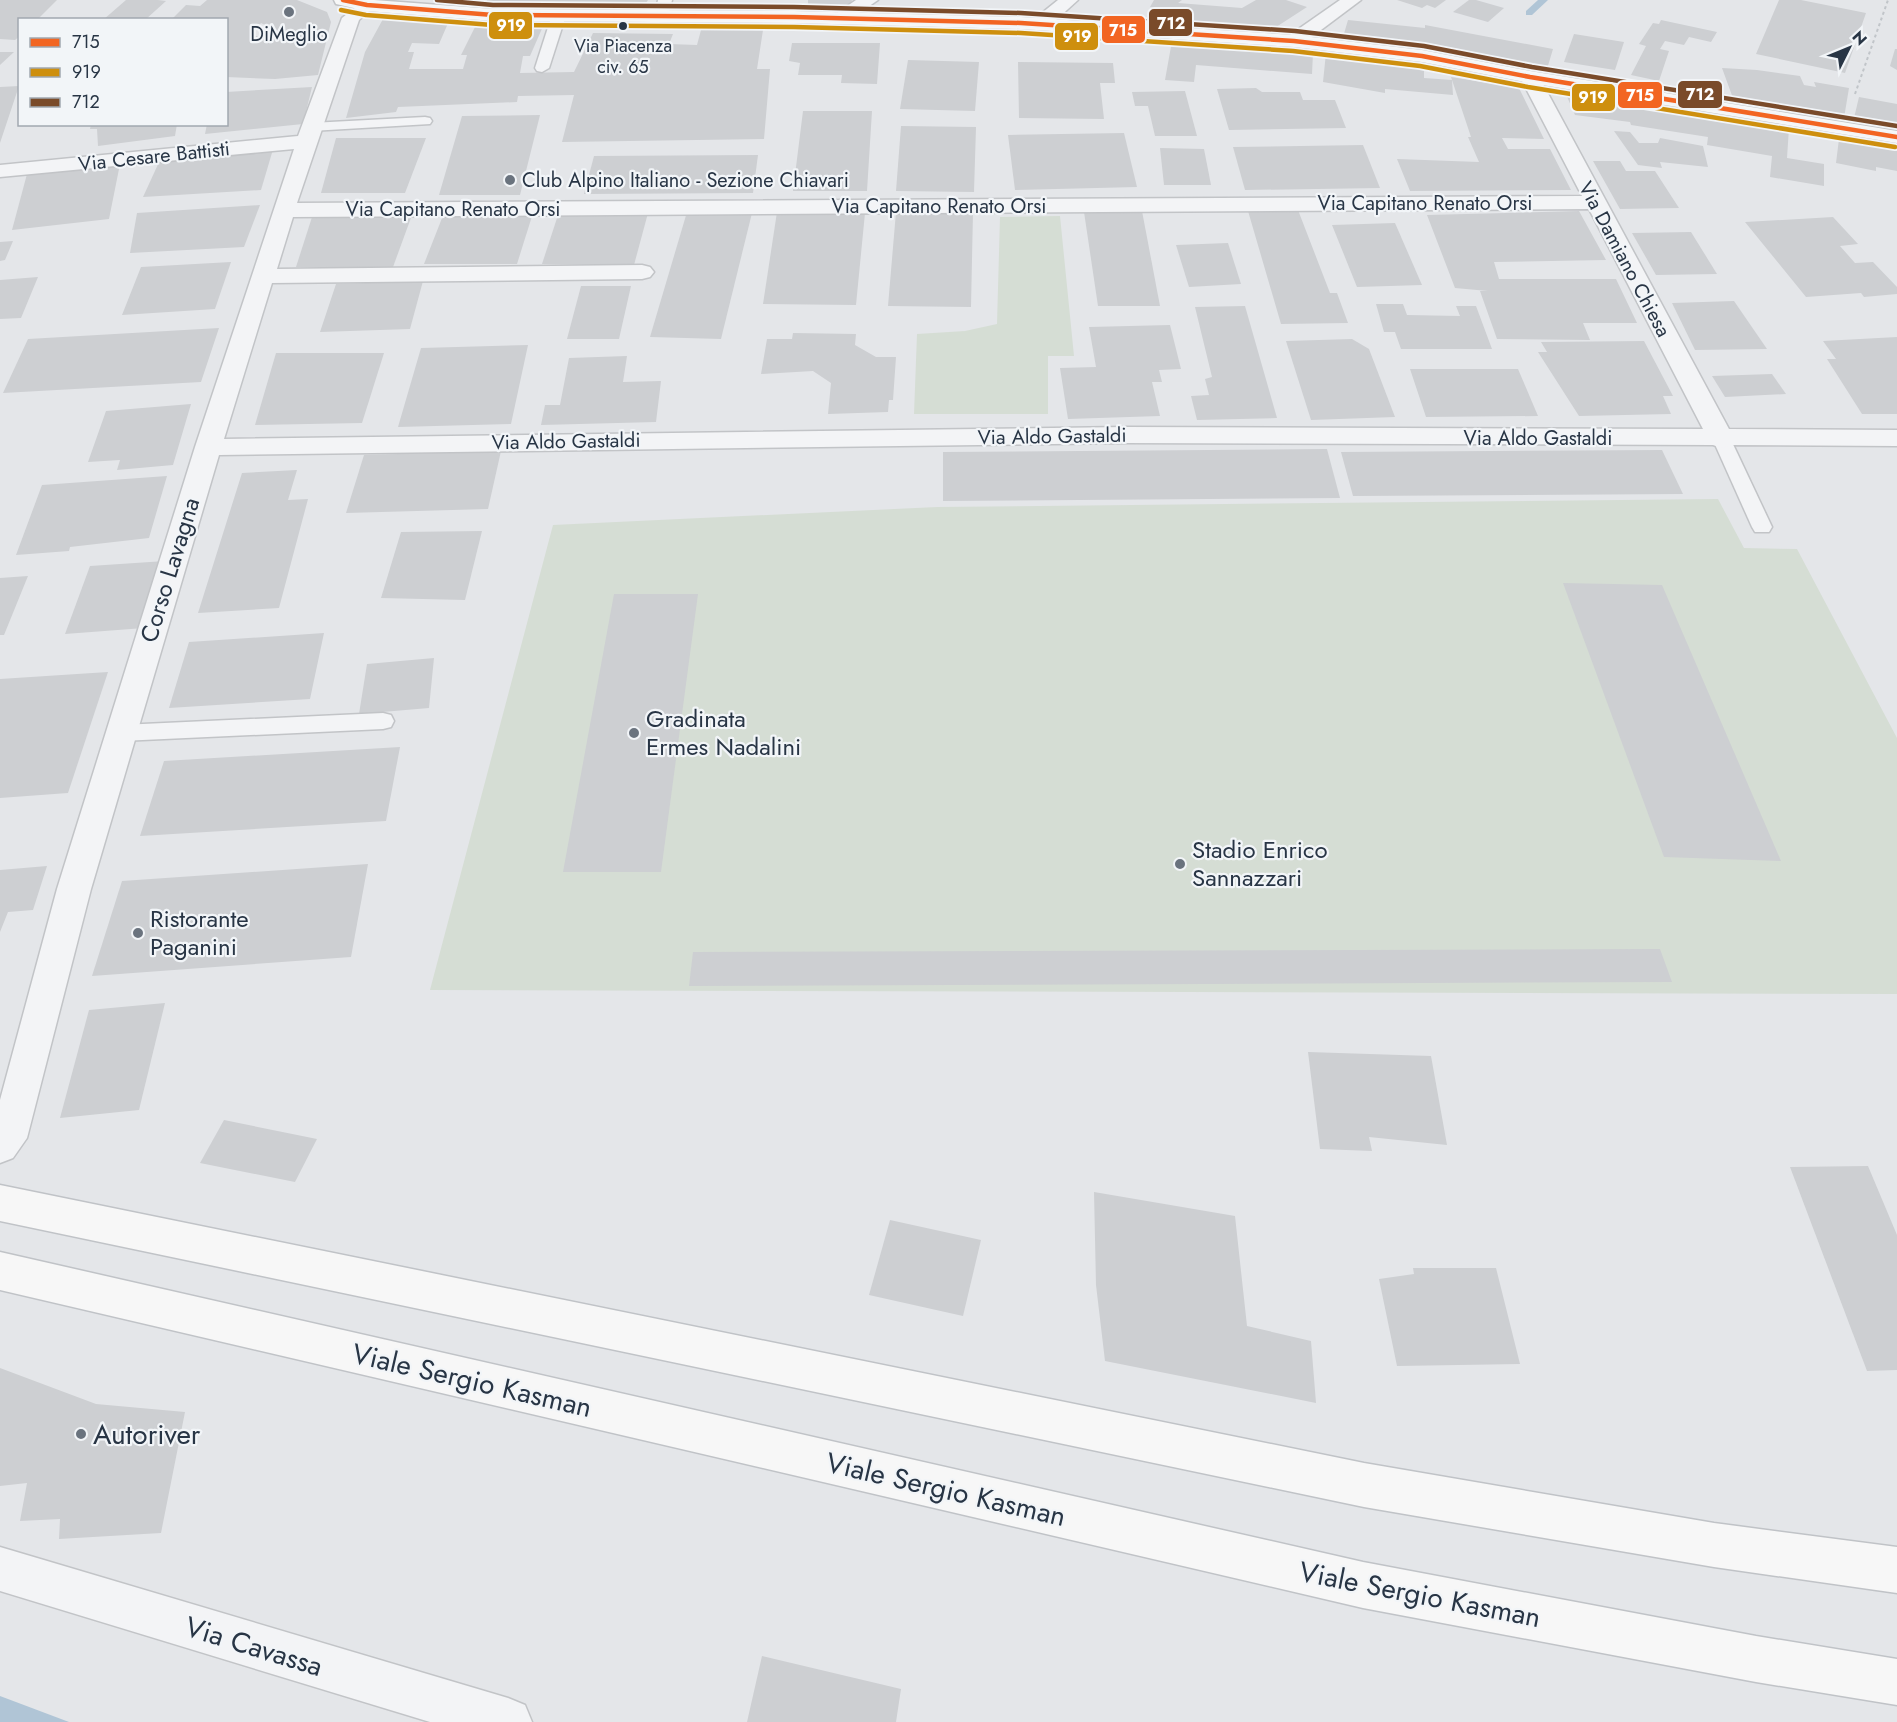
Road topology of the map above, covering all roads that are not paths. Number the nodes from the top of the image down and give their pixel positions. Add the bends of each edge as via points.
1 (343, 0) edge
2 (869, 0) edge
3 (1069, 0) edge
4 (1352, 0) edge
5 (367, 5) junction
6 (663, 8) edge
7 (559, 15) junction
8 (839, 18) junction
9 (1039, 25) junction
10 (1294, 41) junction
11 (542, 68) dead end
12 (1530, 77) junction
13 (425, 121) dead end
14 (309, 134) junction
15 (1897, 137) edge
16 (0, 171) edge
17 (1595, 202) junction
18 (284, 210) junction
19 (642, 272) dead end
20 (263, 276) junction
21 (1897, 438) edge
22 (1722, 440) junction
23 (208, 447) junction
24 (1762, 527) dead end
25 (383, 721) dead end
26 (121, 733) junction
27 (0, 1146) edge
28 (0, 1203) edge
29 (0, 1271) edge
30 (0, 1569) edge
31 (1897, 1570) edge
32 (1897, 1682) edge
33 (508, 1722) edge

1 - 5 main road
2 - 8 street
3 - 9 street
4 - 10 street
5 - 7 main road via 493,15
5 - 14 street, Corso Lavagna via 351,18
6 - 7 main road
6 - 8 main road
7 - 11 lane
8 - 9 main road
9 - 10 main road
10 - 12 main road via 1422,56
12 - 15 main road
12 - 17 street, Via Damiano Chiesa
13 - 14 lane
14 - 16 street, Via Cesare Battisti
14 - 18 street, Corso Lavagna
17 - 18 street, Via Capitano Renato Orsi
17 - 22 street, Via Damiano Chiesa
18 - 20 street, Corso Lavagna
19 - 20 street
20 - 23 street, Corso Lavagna
21 - 22 street, Via Aldo Gastaldi
22 - 23 street, Via Aldo Gastaldi via 1126,435
22 - 24 lane
23 - 26 street, Corso Lavagna
25 - 26 lane
26 - 27 street, Corso Lavagna via 74,889 12,1125
28 - 31 main road via 1364,1485 1714,1545
29 - 32 main road, Viale Sergio Kasman via 1363,1585
30 - 33 street, Via Cavassa

